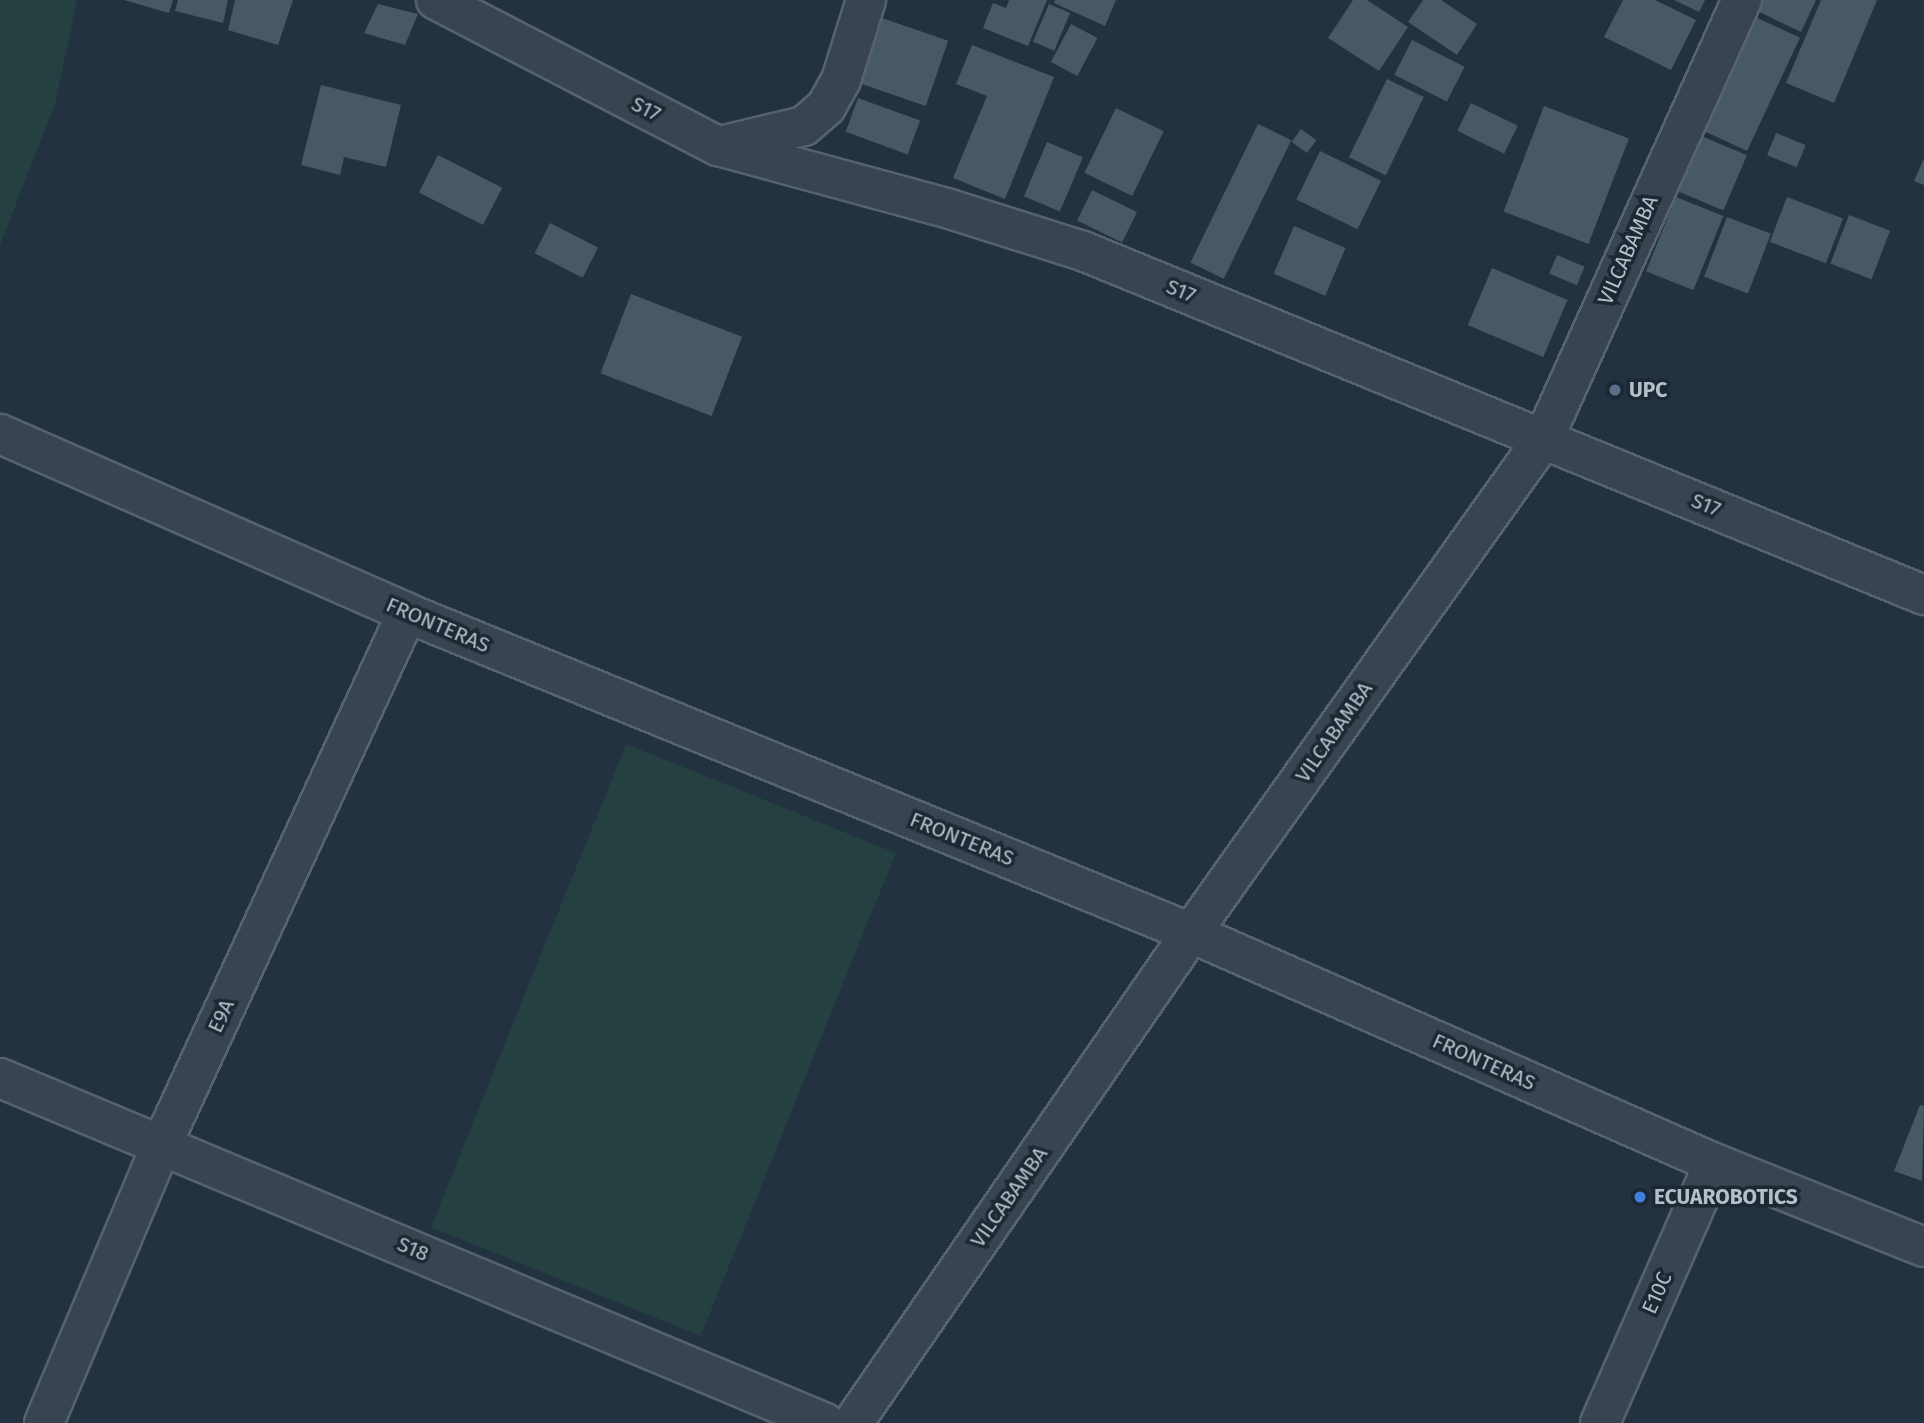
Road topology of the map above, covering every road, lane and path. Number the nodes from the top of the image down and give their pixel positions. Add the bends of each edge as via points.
1 (436, 0) edge
2 (866, 0) edge
3 (1742, 0) edge
4 (718, 146) junction
5 (0, 434) edge
6 (1544, 438) junction
7 (1924, 595) edge
8 (407, 613) junction
9 (1191, 933) junction
10 (0, 1078) edge
11 (162, 1144) junction
12 (1714, 1163) junction
13 (1924, 1247) edge
14 (44, 1423) edge
15 (825, 1423) edge
16 (853, 1423) edge
17 (1600, 1423) edge

1 - 4 street, S17
2 - 4 street via 841,80 826,107 804,126
3 - 6 street, VILCABAMBA
4 - 6 street, S17 via 950,208 1083,251
5 - 8 street, FRONTERAS
6 - 7 street, S17
6 - 9 street, VILCABAMBA
8 - 9 street, FRONTERAS
8 - 11 street, E9A
9 - 12 street, FRONTERAS
9 - 16 street, VILCABAMBA
10 - 11 street, S18
11 - 14 street, E9A
11 - 15 street, S18
12 - 13 street, FRONTERAS
12 - 17 street, E10C

